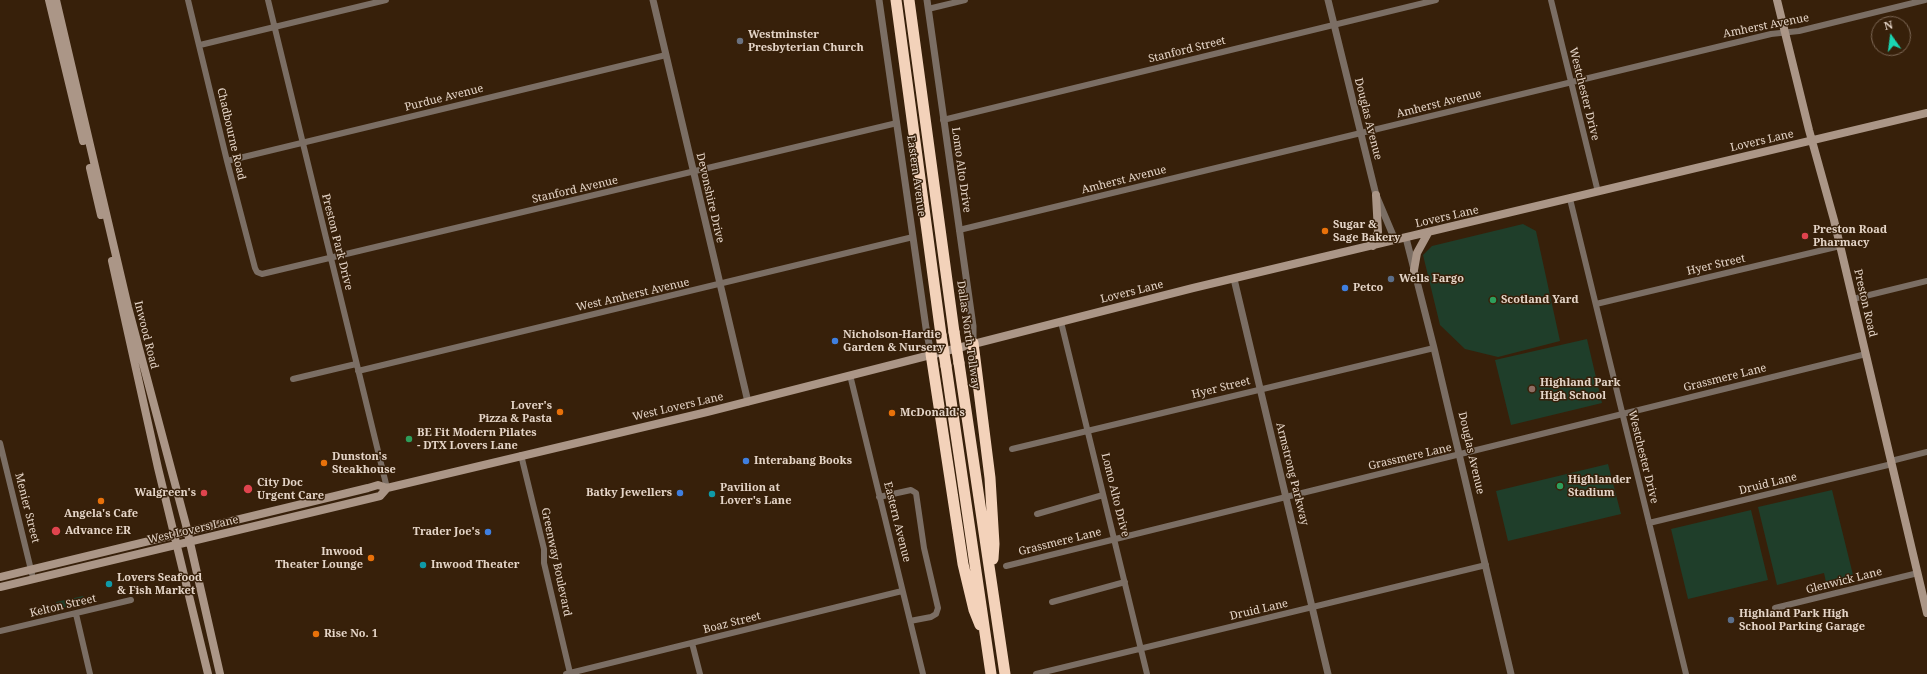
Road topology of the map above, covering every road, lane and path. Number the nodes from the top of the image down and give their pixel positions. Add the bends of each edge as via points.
1 (49, 0) edge
2 (56, 0) edge
3 (188, 0) edge
4 (268, 0) edge
5 (386, 0) edge
6 (653, 0) edge
7 (879, 0) edge
8 (896, 0) edge
9 (909, 0) edge
10 (927, 0) edge
11 (965, 0) edge
12 (1328, 0) edge
13 (1436, 0) edge
14 (1551, 0) edge
15 (1776, 0) edge
16 (1925, 0) edge
17 (928, 9) junction
18 (1334, 24) junction
19 (275, 27) junction
20 (1785, 32) junction
21 (62, 41) junction
22 (200, 45) junction
23 (666, 55) junction
24 (1571, 82) junction
25 (1927, 113) edge
26 (943, 120) junction
27 (897, 123) junction
28 (1360, 133) junction
29 (1812, 141) junction
30 (302, 143) junction
31 (227, 161) junction
32 (692, 172) junction
33 (1598, 192) junction
34 (1376, 195) junction
35 (1570, 199) junction
36 (959, 230) junction
37 (1428, 233) junction
38 (913, 237) junction
39 (1406, 238) junction
40 (1395, 240) junction
41 (1373, 246) junction
42 (1840, 246) junction
43 (330, 258) junction
44 (1414, 270) junction
45 (257, 272) joint
46 (1234, 278) junction
47 (1927, 281) edge
48 (720, 285) junction
49 (1853, 299) junction
50 (1596, 304) junction
51 (1061, 322) junction
52 (973, 343) junction
53 (1434, 348) junction
54 (931, 354) junction
55 (1866, 354) junction
56 (357, 368) junction
57 (850, 375) junction
58 (293, 379) dead end
59 (1260, 388) junction
60 (748, 402) junction
61 (1622, 414) junction
62 (1087, 431) junction
63 (0, 442) edge
64 (164, 442) junction
65 (153, 445) junction
66 (1012, 449) dead end
67 (1927, 452) edge
68 (521, 455) junction
69 (1460, 455) junction
70 (2, 460) edge
71 (1891, 462) junction
72 (387, 488) junction
73 (1103, 495) junction
74 (879, 497) junction
75 (1286, 497) junction
76 (272, 511) junction
77 (1037, 514) dead end
78 (281, 520) junction
79 (1649, 523) junction
80 (188, 532) junction
81 (175, 535) junction
82 (1114, 539) junction
83 (190, 542) junction
84 (178, 545) junction
85 (1486, 565) junction
86 (1006, 566) dead end
87 (31, 570) junction
88 (1918, 573) junction
89 (991, 576) junction
90 (0, 578) edge
91 (33, 579) junction
92 (1125, 582) junction
93 (0, 587) edge
94 (902, 591) junction
95 (132, 600) dead end
96 (1052, 602) dead end
97 (1313, 608) junction
98 (1775, 608) dead end
99 (1927, 613) edge
100 (76, 614) junction
101 (910, 622) junction
102 (0, 631) edge
103 (986, 640) junction
104 (692, 643) junction
105 (1141, 648) junction
106 (90, 674) edge
107 (208, 674) edge
108 (220, 674) edge
109 (568, 674) edge
110 (700, 674) edge
111 (923, 674) edge
112 (992, 674) edge
113 (1005, 674) edge
114 (1036, 674) edge
115 (1147, 674) edge
116 (1328, 674) edge
117 (1511, 674) edge
118 (1686, 674) edge

1 - 21 main road, Inwood Road
2 - 21 main road, Inwood Road
3 - 22 street, Chadbourne Road
4 - 19 street, Preston Park Drive
5 - 19 street
6 - 23 street, Devonshire Drive
7 - 27 street, Eastern Avenue
8 - 103 highway, bridge
9 - 89 highway, Dallas North Tollway, bridge via 954,332
10 - 17 street, Lomo Alto Drive
11 - 17 street
12 - 18 street, Douglas Avenue
13 - 18 street, Stanford Street
14 - 24 street, Westchester Drive
15 - 20 main road, Preston Road
16 - 20 street, Amherst Avenue via 1799,31
17 - 26 street, Lomo Alto Drive
18 - 26 street, Stanford Street
18 - 28 street, Douglas Avenue
19 - 22 street
19 - 30 street, Preston Park Drive
20 - 24 street, Amherst Avenue
20 - 29 main road, Preston Road
21 - 64 main road, Inwood Road
21 - 65 main road, Inwood Road
22 - 31 street, Chadbourne Road
23 - 30 street, Purdue Avenue
23 - 32 street, Devonshire Drive
24 - 28 street, Amherst Avenue
24 - 33 street, Westchester Drive
25 - 29 main road, Lovers Lane
26 - 36 street, Lomo Alto Drive
27 - 32 street, Stanford Avenue
27 - 38 street, Eastern Avenue
28 - 34 street, Douglas Avenue
28 - 36 street, Amherst Avenue
29 - 33 main road, Lovers Lane
29 - 42 main road, Preston Road
30 - 31 street, Purdue Avenue
30 - 43 street, Preston Park Drive
31 - 45 street, Chadbourne Road
32 - 43 street, Stanford Avenue
32 - 48 street, Devonshire Drive
33 - 35 main road, Lovers Lane
34 - 40 street, Douglas Avenue
34 - 41 main road via 1378,232
35 - 37 main road, Lovers Lane
35 - 50 street, Westchester Drive
36 - 52 street, Lomo Alto Drive via 973,326
37 - 39 main road, Lovers Lane
37 - 44 main road via 1417,254
38 - 48 street, West Amherst Avenue
38 - 54 street, Eastern Avenue
39 - 40 main road, Lovers Lane
39 - 44 street, Douglas Avenue
40 - 41 main road, Lovers Lane
41 - 46 main road, Lovers Lane
42 - 49 main road, Preston Road
42 - 50 street, Hyer Street
43 - 45 street, Stanford Avenue via 262,274
43 - 56 street, Preston Park Drive
44 - 53 street, Douglas Avenue
46 - 51 main road, Lovers Lane
46 - 59 street, Armstrong Parkway
47 - 49 street
48 - 56 street, West Amherst Avenue
48 - 60 street, Devonshire Drive
49 - 55 main road, Preston Road
50 - 61 street, Westchester Drive
51 - 52 main road, Lovers Lane
51 - 62 street, Lomo Alto Drive
52 - 54 main road, West Lovers Lane
52 - 89 highway via 990,478 994,544
53 - 59 street, Hyer Street
53 - 69 street, Douglas Avenue
54 - 57 main road, West Lovers Lane
54 - 103 highway via 963,564 974,610
55 - 61 street, Grassmere Lane
55 - 71 main road, Preston Road
56 - 58 street, West Amherst Avenue
56 - 72 street, Preston Park Drive
57 - 60 main road, West Lovers Lane
57 - 74 street, Eastern Avenue
59 - 62 street, Hyer Street
59 - 75 street, Armstrong Parkway
60 - 68 main road, West Lovers Lane
61 - 69 street, Grassmere Lane
61 - 79 street, Westchester Drive
62 - 66 street, Hyer Street
62 - 73 street, Lomo Alto Drive
63 - 70 street, Menier Street
64 - 65 main road
64 - 80 main road, Inwood Road
65 - 81 main road, Inwood Road
67 - 71 street, Druid Lane
68 - 72 main road, West Lovers Lane
68 - 109 street, Greenway Boulevard via 544,549 544,563
69 - 75 street, Grassmere Lane
69 - 85 street, Douglas Avenue
70 - 87 street, Menier Street
71 - 79 street, Druid Lane via 1832,479
71 - 88 main road, Preston Road
72 - 76 main road, West Lovers Lane via 378,485
72 - 78 main road, West Lovers Lane via 380,496
73 - 77 street
73 - 82 street, Lomo Alto Drive
74 - 94 street, Eastern Avenue
74 - 101 street via 911,490 916,493 924,548 938,608 932,617
75 - 82 street, Grassmere Lane
75 - 97 street, Armstrong Parkway
76 - 78 main road
76 - 80 main road, West Lovers Lane
78 - 83 main road, West Lovers Lane
79 - 118 street, Westchester Drive
80 - 81 main road, West Lovers Lane
80 - 83 main road, Inwood Road
81 - 84 main road, Inwood Road
81 - 87 main road, West Lovers Lane
82 - 86 street, Grassmere Lane
82 - 92 street, Lomo Alto Drive
83 - 84 main road, West Lovers Lane
83 - 108 main road, Inwood Road
84 - 91 main road, West Lovers Lane
84 - 107 main road, Inwood Road
85 - 97 street, Druid Lane
85 - 117 street, Douglas Avenue
87 - 90 main road, West Lovers Lane
87 - 91 street, Menier Street
88 - 98 street, Glenwick Lane
88 - 99 main road, Preston Road
89 - 113 highway, Dallas North Tollway
91 - 93 main road, West Lovers Lane
92 - 96 street
92 - 105 street, Lomo Alto Drive
94 - 101 street, Eastern Avenue
94 - 104 street, Boaz Street
95 - 100 street, Kelton Street
97 - 105 street, Druid Lane
97 - 116 street, Armstrong Parkway
100 - 102 street, Kelton Street
100 - 106 street
101 - 111 street, Eastern Avenue
103 - 112 highway
104 - 109 street, Boaz Street
104 - 110 street
105 - 114 street, Druid Lane
105 - 115 street, Lomo Alto Drive

